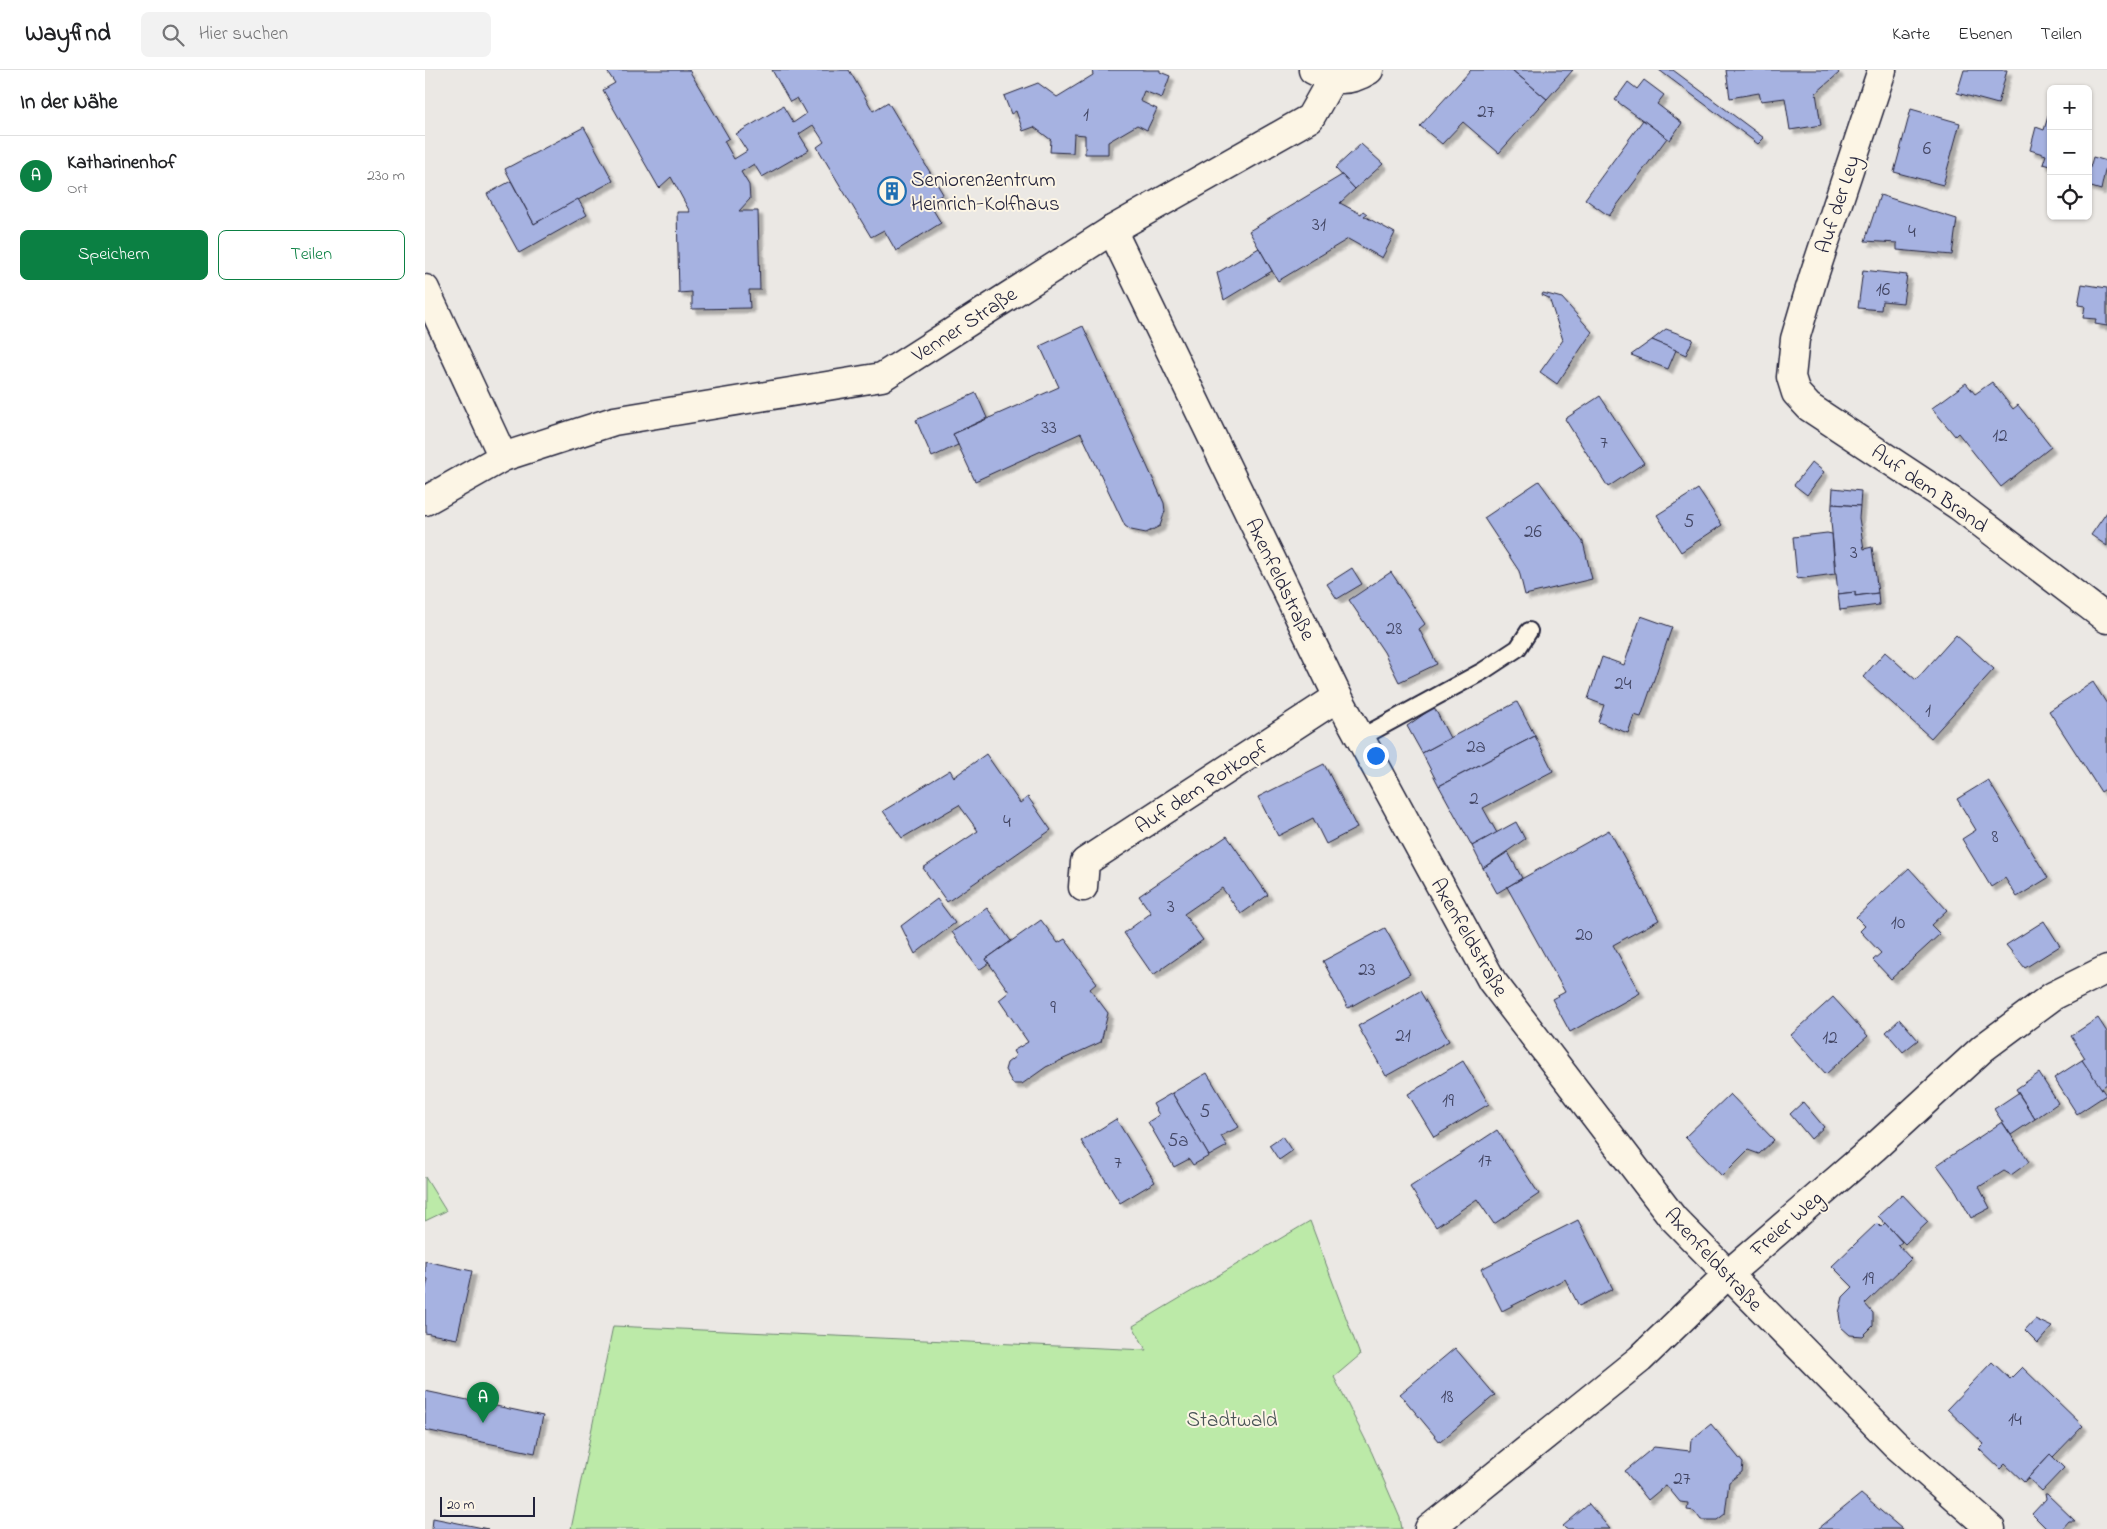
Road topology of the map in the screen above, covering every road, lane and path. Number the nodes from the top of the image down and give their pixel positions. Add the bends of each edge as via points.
1 (1369, 70) edge
2 (1882, 70) edge
3 (1322, 75) edge
4 (1112, 230) junction
5 (425, 289) edge
6 (1795, 339) joint
7 (503, 457) junction
8 (425, 501) edge
9 (2107, 619) edge
10 (1529, 631) dead end
11 (1338, 697) junction
12 (1360, 738) junction
13 (1083, 887) dead end
14 (2107, 969) edge
15 (1727, 1275) junction
16 (1429, 1529) edge
17 (1991, 1529) edge

1 - 3 street, Venner Straße via 1349,78
2 - 6 street, Auf der Ley via 1813,275
3 - 4 street, Venner Straße via 1310,118
4 - 7 street, Venner Straße via 882,377 613,421
4 - 11 street, Axenfeldstraße
5 - 7 street
6 - 9 street, Auf dem Brand via 1791,377 1796,393 1809,406 1959,506
7 - 8 street, Venner Straße
10 - 12 lane via 1518,648 1483,671
11 - 12 street, Axenfeldstraße
11 - 13 street, Auf dem Rotkopf via 1085,862
12 - 15 street, Axenfeldstraße via 1492,981 1673,1218
14 - 15 street, Freier Weg via 2053,996 1983,1048 1874,1148
15 - 16 street, Freier Weg via 1640,1359
15 - 17 street, Axenfeldstraße via 1895,1444

